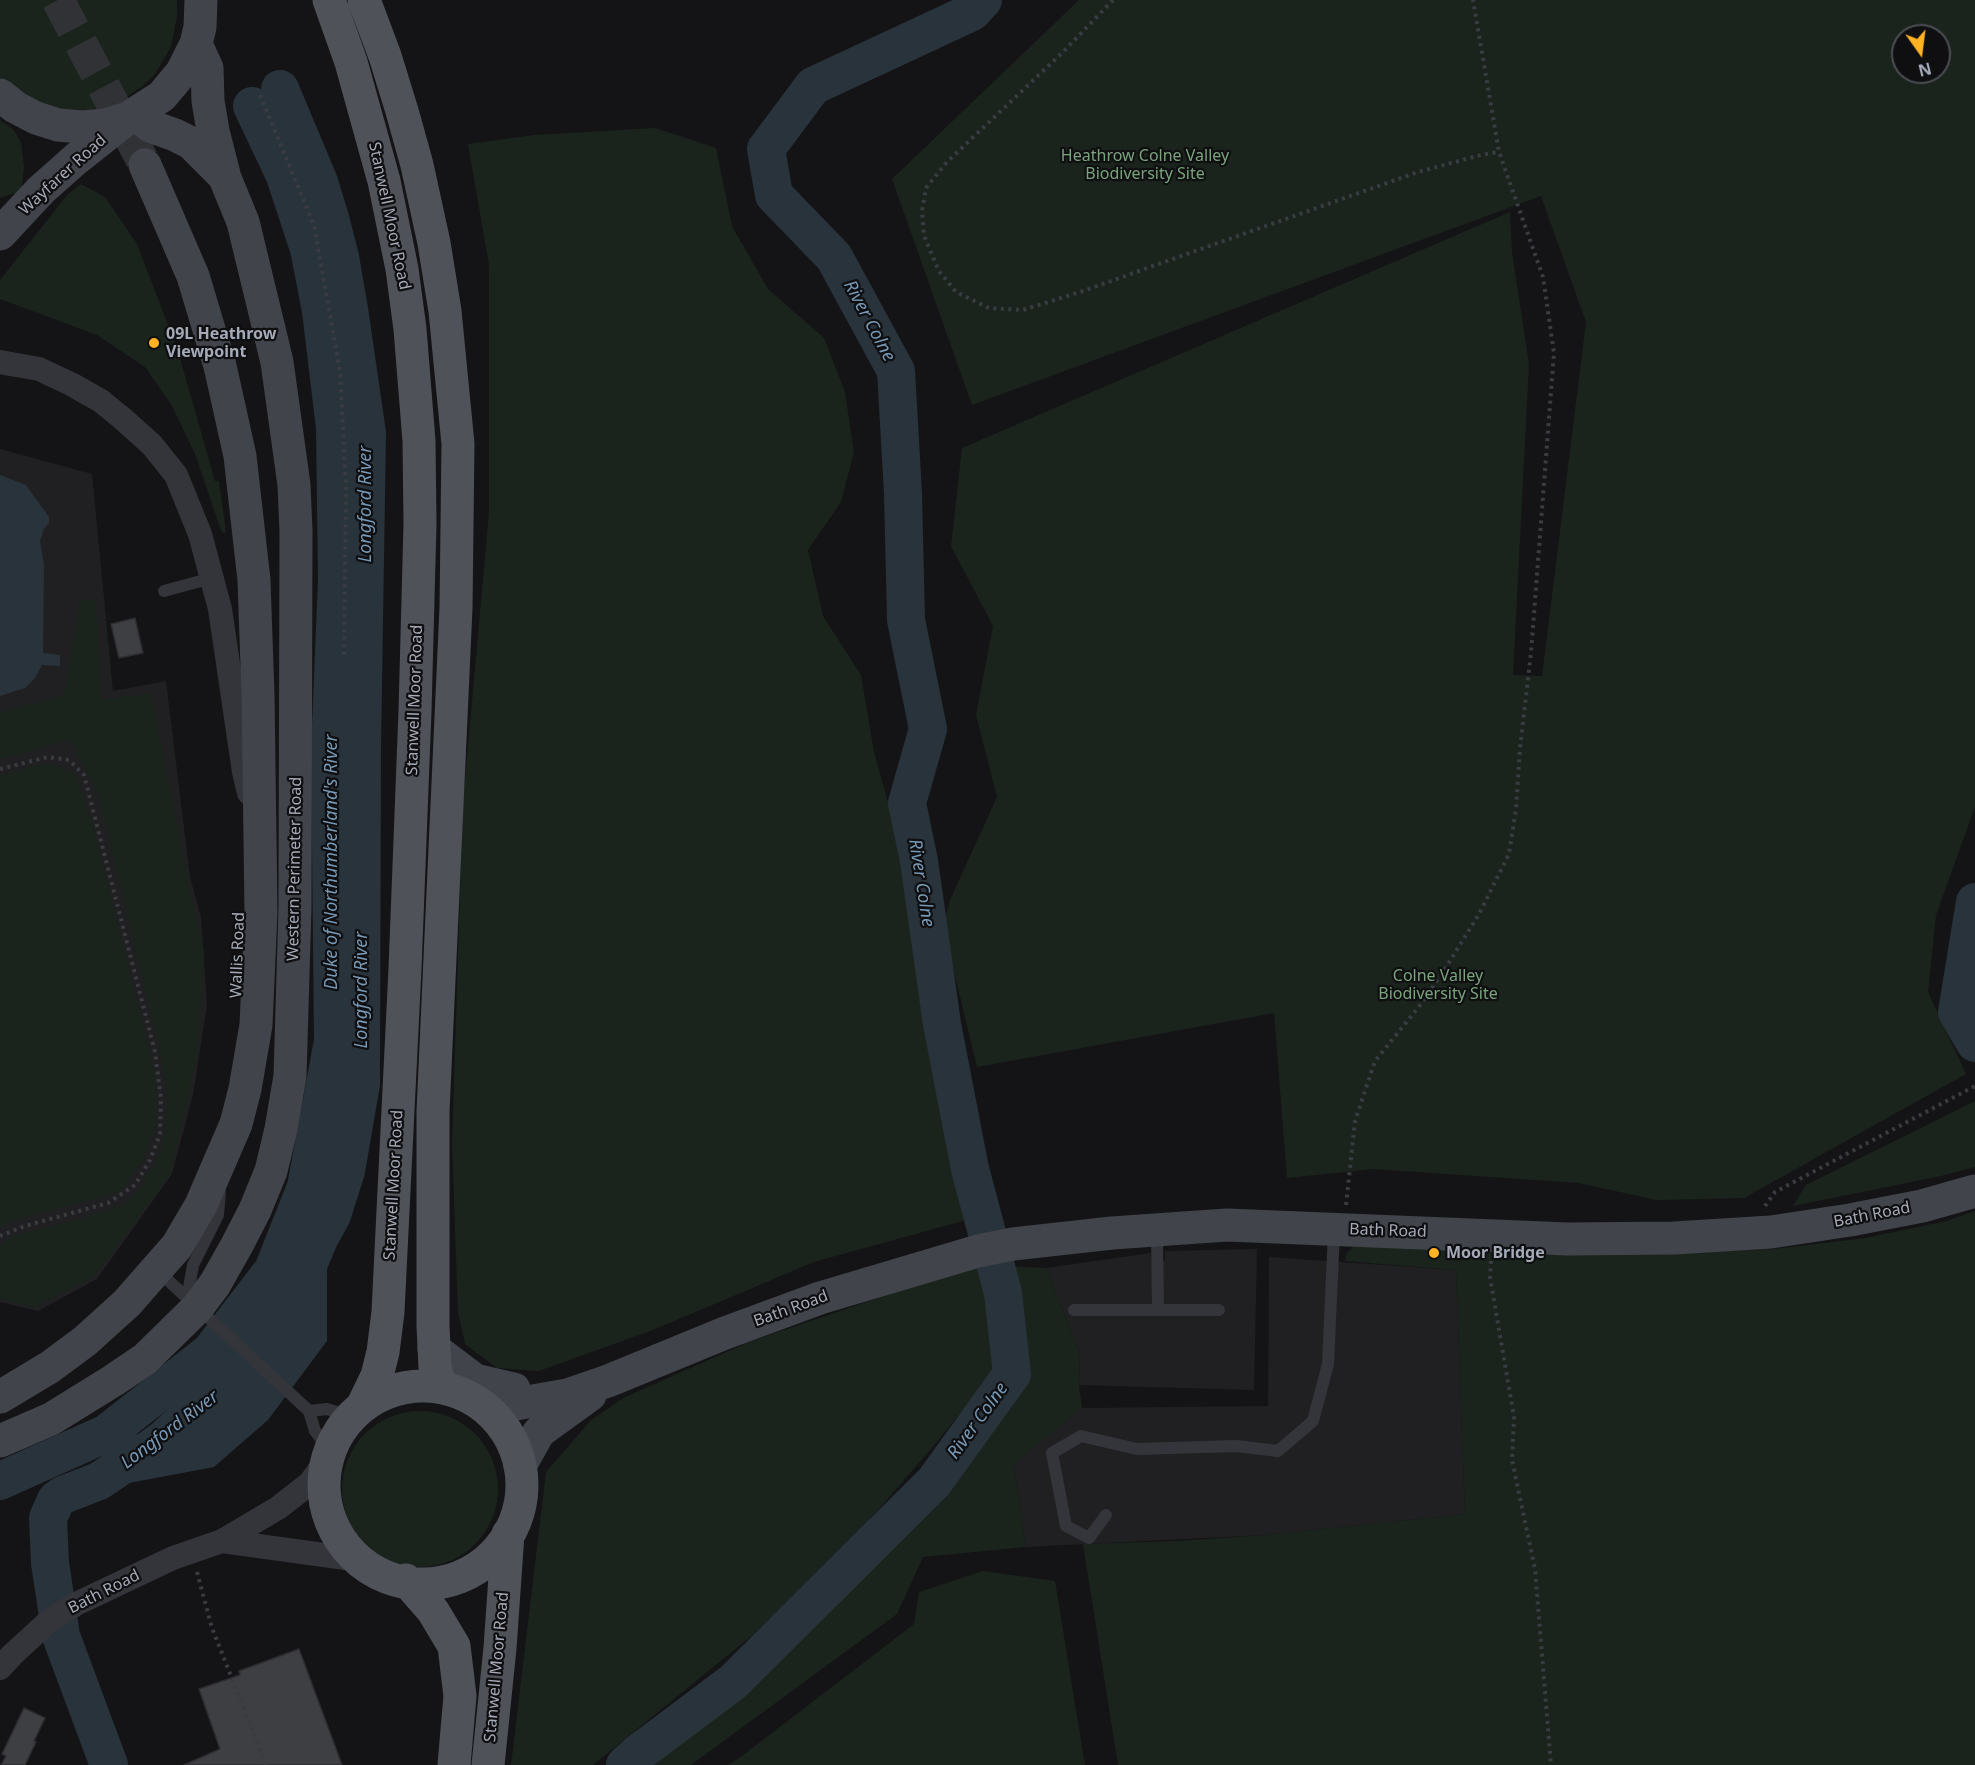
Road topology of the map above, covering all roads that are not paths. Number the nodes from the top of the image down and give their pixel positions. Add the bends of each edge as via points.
1 (201, 0) edge
2 (329, 0) edge
3 (364, 0) edge
4 (196, 44) junction
5 (0, 95) edge
6 (132, 116) junction
7 (145, 165) tunnel mouth
8 (225, 178) junction
9 (0, 234) edge
10 (0, 362) edge
11 (212, 578) junction
12 (164, 591) dead end
13 (260, 839) junction
14 (223, 1155) junction
15 (1975, 1191) edge
16 (1338, 1229) junction
17 (1157, 1230) junction
18 (157, 1270) junction
19 (198, 1308) junction
20 (1158, 1309) junction
21 (1074, 1310) dead end
22 (1219, 1310) dead end
23 (434, 1349) junction
24 (608, 1381) junction
25 (441, 1387) junction
26 (567, 1395) junction
27 (0, 1397) edge
28 (475, 1400) junction
29 (307, 1409) junction
30 (356, 1411) junction
31 (0, 1441) edge
32 (329, 1454) junction
33 (520, 1466) junction
34 (1106, 1515) dead end
35 (508, 1534) junction
36 (222, 1541) junction
37 (353, 1558) junction
38 (406, 1581) junction
39 (0, 1668) edge
40 (454, 1765) edge
41 (488, 1765) edge

1 - 4 street
2 - 30 main road, Stanwell Moor Road via 351,62 386,190 409,319 419,441 415,700 388,1312 377,1376
3 - 23 main road via 402,111 434,243 458,444 456,608 433,1111
4 - 6 street, Wayfarer Road via 182,72 162,96
4 - 8 street, Western Perimeter Road via 207,68 208,101
5 - 6 street via 36,118 58,125 105,125
6 - 8 street, Western Perimeter Road via 191,143
6 - 9 street, Wayfarer Road via 41,190
7 - 13 street, Western Perimeter Road via 193,276 220,366 240,456 254,580
8 - 19 street, Western Perimeter Road via 243,222 278,362 294,485 293,990 290,1076 271,1171 237,1245
10 - 11 street via 39,369 70,384 101,401 152,445 176,475 187,498
11 - 12 lane
11 - 13 street via 244,772
13 - 14 street, Western Perimeter Road via 256,1025 245,1089
14 - 18 street, Western Perimeter Road via 191,1223
14 - 19 lane, Western Perimeter Road via 218,1215 193,1265
15 - 16 street, Bath Road via 1850,1220 1746,1234 1568,1239
16 - 17 street, Bath Road via 1227,1225
16 - 34 lane via 1328,1364 1313,1421 1278,1451 1236,1446 1137,1449 1081,1436 1052,1453 1066,1526 1089,1538
17 - 20 lane
17 - 24 street, Bath Road via 978,1251 820,1298
18 - 19 lane
18 - 27 street, Western Perimeter Road via 85,1341
19 - 29 lane
19 - 31 street, Western Perimeter Road via 145,1359 114,1380 51,1419
20 - 21 lane
20 - 22 lane
23 - 25 main road
23 - 26 street via 476,1380 511,1389
24 - 26 street, Bath Road
24 - 33 street, Bath Road via 539,1432
25 - 28 main road
25 - 30 main road via 404,1387 385,1392
26 - 28 street, Bath Road via 510,1405
28 - 33 main road via 499,1421 513,1443
29 - 30 lane
29 - 32 lane
30 - 32 main road
32 - 36 street, Bath Road via 310,1483 278,1508
32 - 37 main road via 324,1486 326,1508 335,1534
33 - 35 main road via 522,1492
35 - 38 main road via 493,1555 473,1572 452,1580
35 - 41 main road, Stanwell Moor Road
36 - 37 street, Bath Road
36 - 39 street, Bath Road via 173,1558 76,1604
37 - 38 main road
38 - 40 main road, Stanwell Moor Road via 433,1611 454,1646 460,1696

